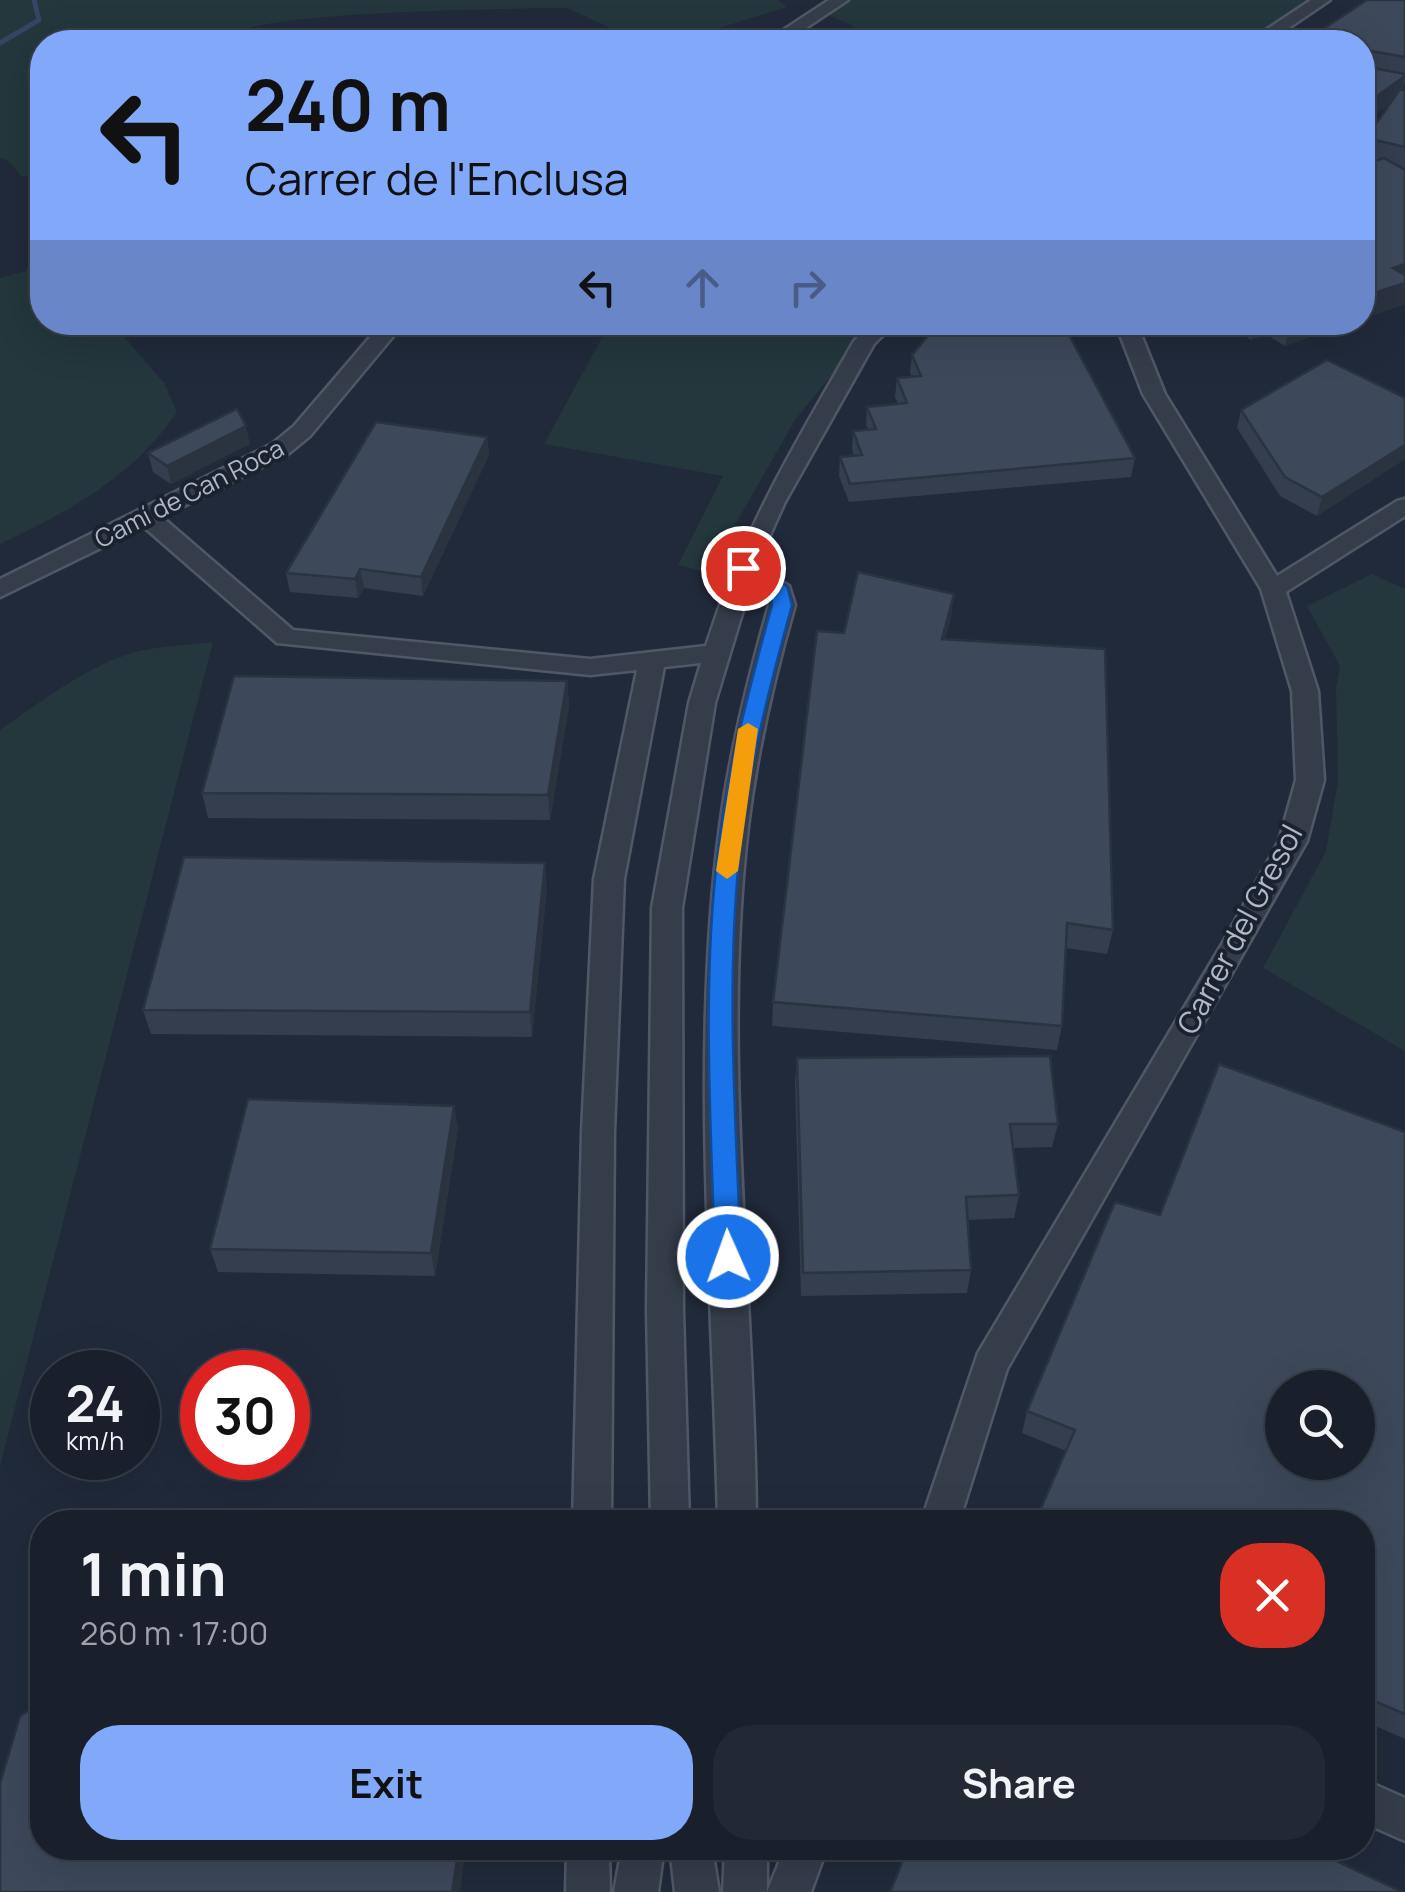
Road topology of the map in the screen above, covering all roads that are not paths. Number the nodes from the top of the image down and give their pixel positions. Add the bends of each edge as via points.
1 (840, 0) edge
2 (1322, 0) edge
3 (793, 30) edge
4 (1276, 30) edge
5 (384, 335) edge
6 (875, 335) edge
7 (1129, 335) edge
8 (1405, 506) edge
9 (147, 518) junction
10 (743, 568) junction
11 (0, 589) edge
12 (1273, 589) junction
13 (717, 653) junction
14 (652, 660) junction
15 (592, 1510) edge
16 (670, 1510) edge
17 (737, 1510) edge
18 (944, 1510) edge
19 (1375, 1806) edge
20 (1405, 1820) edge
21 (588, 1860) edge
22 (641, 1860) edge
23 (693, 1860) edge
24 (746, 1860) edge
25 (801, 1860) edge
26 (588, 1892) edge
27 (636, 1892) edge
28 (697, 1892) edge
29 (745, 1892) edge
30 (789, 1892) edge

1 - 3 street
2 - 4 street
5 - 9 street, Camí de Can Roca via 295,438
6 - 10 street via 773,502
7 - 12 street, Carrer del Gresol via 1154,394
8 - 12 street
9 - 11 street, Camí de Can Roca
9 - 14 street via 286,637 590,668
10 - 13 street
10 - 17 street via 780,590 782,605 744,747 727,862 722,961
12 - 18 street, Carrer del Gresol via 1305,692 1310,780 1293,841 990,1364
13 - 14 street
13 - 16 street via 702,703 667,908
14 - 15 street via 609,879
19 - 20 street
21 - 26 street
22 - 27 street
23 - 28 street
24 - 29 street
25 - 30 street

